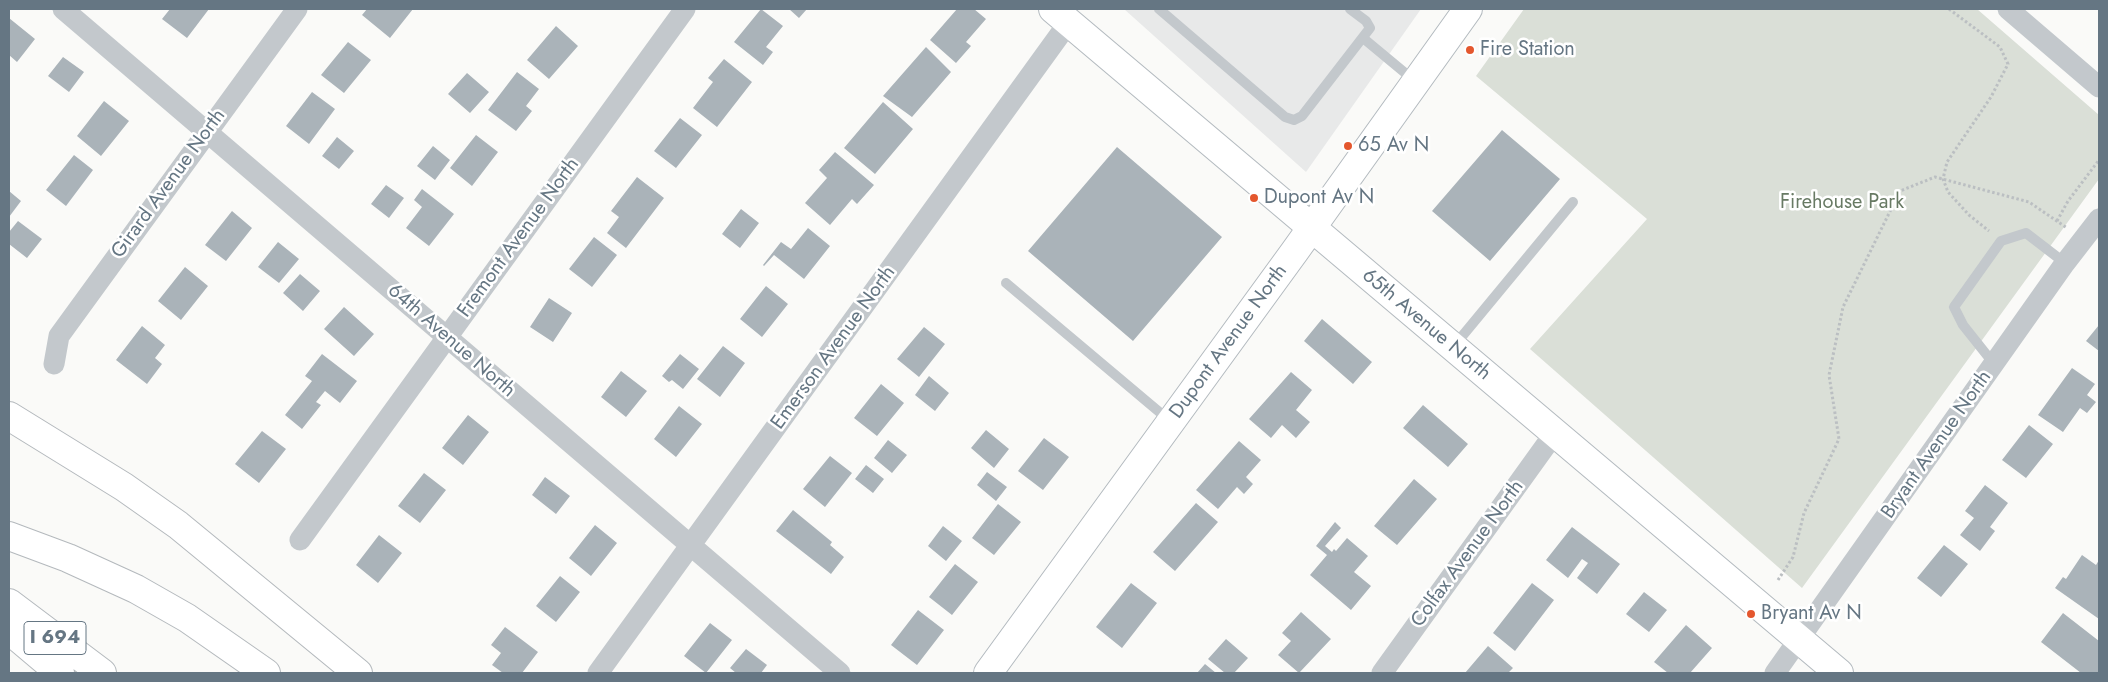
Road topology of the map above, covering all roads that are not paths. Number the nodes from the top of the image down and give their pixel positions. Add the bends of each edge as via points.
1 (63, 9) edge
2 (297, 9) edge
3 (685, 9) edge
4 (1159, 9) edge
5 (1350, 9) edge
6 (1468, 9) edge
7 (2008, 9) edge
8 (1061, 16) edge
9 (1363, 38) junction
10 (1416, 82) junction
11 (2099, 87) edge
12 (207, 132) junction
13 (1573, 202) dead end
14 (2099, 218) edge
15 (1312, 229) junction
16 (2065, 262) junction
17 (1006, 283) dead end
18 (447, 337) junction
19 (1452, 348) junction
20 (54, 364) dead end
21 (1994, 364) junction
22 (9, 416) edge
23 (1171, 422) junction
24 (1554, 434) junction
25 (9, 536) edge
26 (300, 540) dead end
27 (690, 546) junction
28 (9, 602) edge
29 (187, 618) junction
30 (9, 630) edge
31 (1798, 641) junction
32 (60, 673) edge
33 (102, 673) edge
34 (266, 673) edge
35 (279, 673) edge
36 (358, 673) edge
37 (598, 673) edge
38 (840, 673) edge
39 (988, 673) edge
40 (1382, 673) edge
41 (1776, 673) edge
42 (1839, 673) edge

1 - 12 street, 64th Avenue North
2 - 12 street, Girard Avenue North
3 - 18 street, Fremont Avenue North
4 - 9 lane via 1285,117 1294,120 1302,116
5 - 9 lane via 1370,28
6 - 10 main road, Dupont Avenue North
7 - 11 street
8 - 15 main road, 65th Avenue North
8 - 27 street, Emerson Avenue North
9 - 10 lane
10 - 15 main road, Dupont Avenue North
12 - 18 street, 64th Avenue North
12 - 20 street, Girard Avenue North via 59,336
13 - 19 lane
14 - 16 street, Bryant Avenue North
15 - 19 main road, 65th Avenue North
15 - 23 main road, Dupont Avenue North
16 - 21 street, Bryant Avenue North
16 - 21 lane via 2026,233 2001,241 1954,307 1963,326
17 - 23 lane
18 - 26 street, Fremont Avenue North
18 - 27 street, 64th Avenue North
19 - 24 main road, 65th Avenue North
21 - 31 street, Bryant Avenue North
22 - 36 main road via 124,487 178,525
23 - 39 main road, Dupont Avenue North
24 - 31 main road, 65th Avenue North
24 - 40 street, Colfax Avenue North
25 - 29 main road via 136,588
27 - 37 street, Emerson Avenue North
27 - 38 street, 64th Avenue North
28 - 33 main road, I 694
29 - 34 main road
29 - 35 main road
30 - 32 main road
31 - 41 street, Bryant Avenue North
31 - 42 main road, 65th Avenue North

